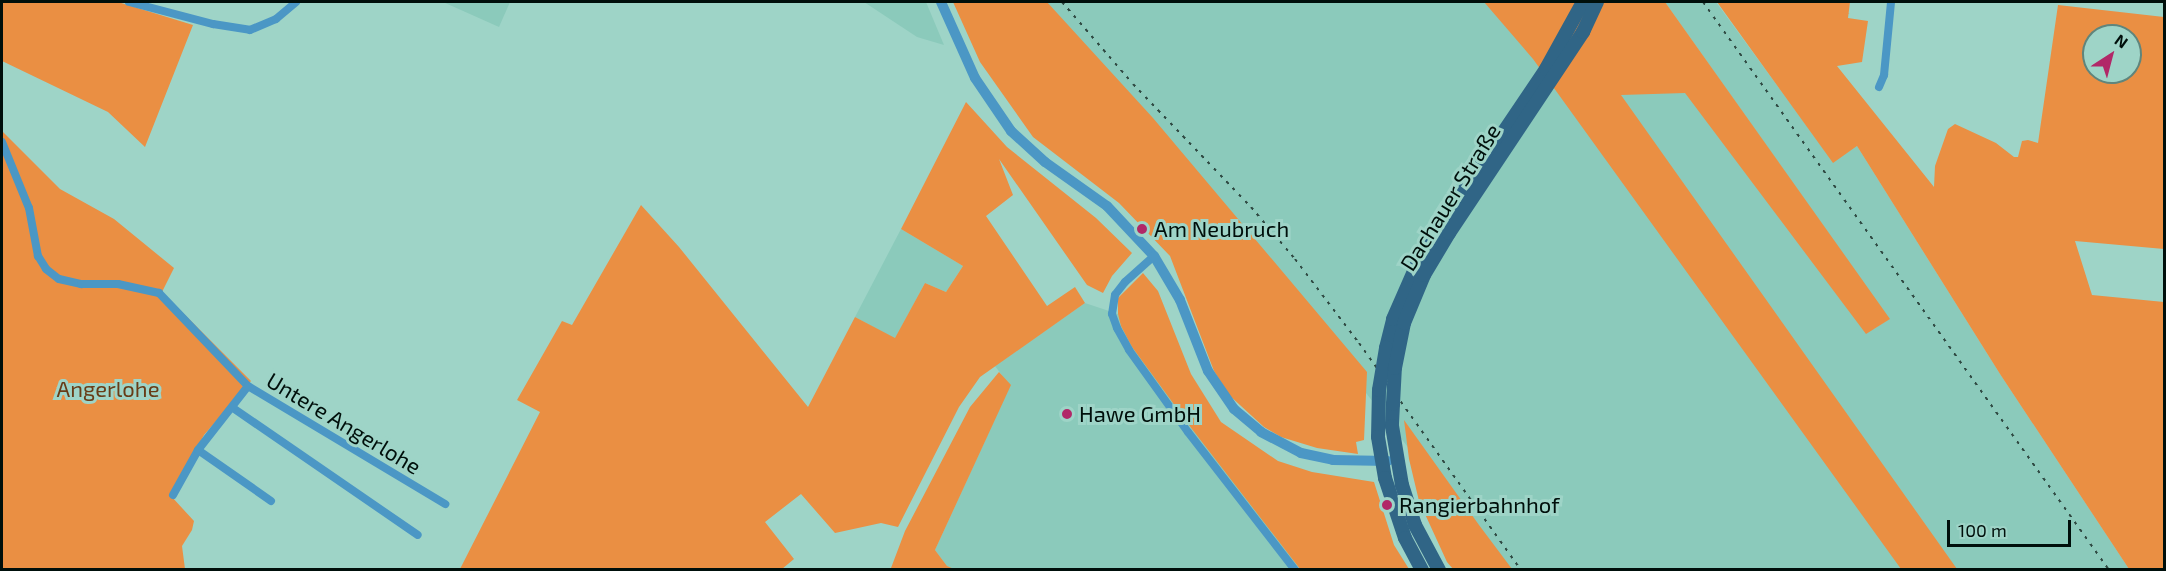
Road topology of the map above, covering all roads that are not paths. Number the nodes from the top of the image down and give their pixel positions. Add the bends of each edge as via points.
1 (129, 2) edge
2 (296, 2) edge
3 (940, 2) edge
4 (1583, 2) edge
5 (1597, 2) edge
6 (1891, 2) edge
7 (1879, 87) dead end
8 (2, 142) edge
9 (1154, 256) junction
10 (248, 386) junction
11 (233, 408) junction
12 (198, 450) junction
13 (1397, 460) junction
14 (1382, 462) junction
15 (173, 495) dead end
16 (271, 501) dead end
17 (445, 504) dead end
18 (418, 535) dead end
19 (1295, 570) edge
20 (1422, 570) edge
21 (1439, 570) edge

1 - 2 street via 250,30 276,20
3 - 9 street via 975,78 1011,131 1045,162 1107,206
4 - 14 main road, Dachauer Straße, bridge via 1546,69 1422,253 1393,318 1377,414
5 - 13 main road, Dachauer Straße, bridge via 1583,32 1424,275 1404,322 1395,368 1392,426
6 - 7 street via 1884,75
8 - 10 street via 29,208 38,256 46,269 59,279 81,284 118,284 159,293
9 - 14 street via 1180,300 1212,379 1240,415 1261,432 1301,453 1333,460
9 - 19 street via 1115,295 1112,314 1117,328 1178,419
10 - 11 street, Untere Angerlohe
10 - 17 street, Untere Angerlohe
11 - 12 street, Untere Angerlohe
11 - 18 street, Untere Angerlohe
12 - 15 street, Untere Angerlohe
12 - 16 street
13 - 14 street
13 - 21 main road, Dachauer Straße via 1415,525
14 - 20 main road, Dachauer Straße via 1395,511

